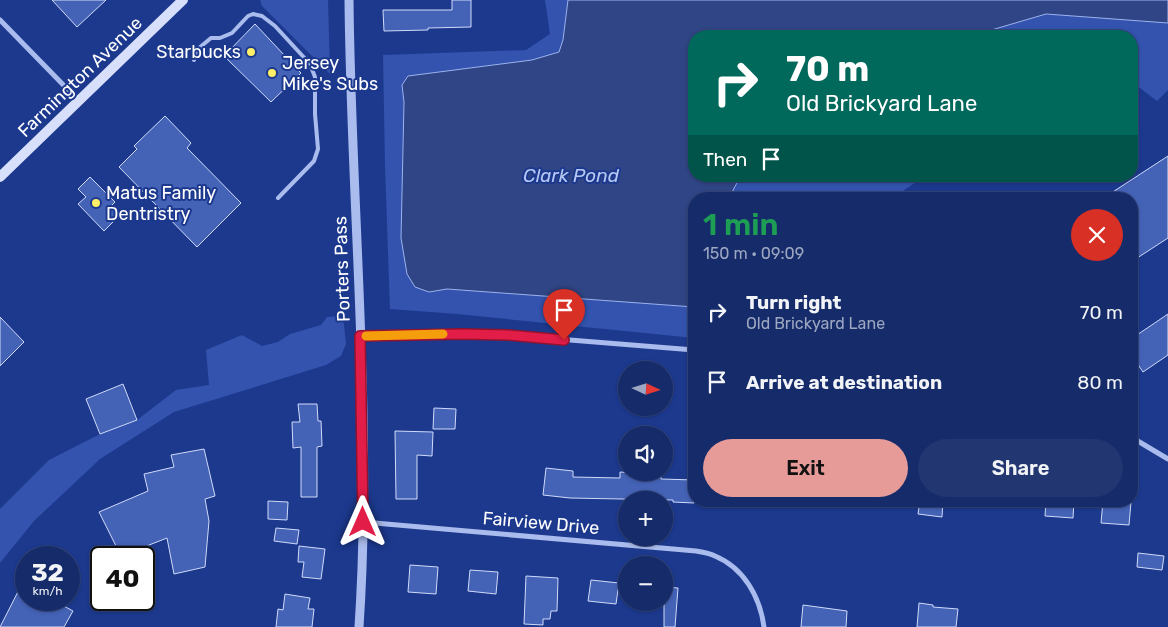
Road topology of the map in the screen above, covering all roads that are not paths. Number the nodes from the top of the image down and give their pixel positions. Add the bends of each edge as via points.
1 (183, 0) edge
2 (349, 0) edge
3 (0, 20) edge
4 (194, 60) dead end
5 (80, 101) junction
6 (0, 177) edge
7 (278, 198) dead end
8 (360, 336) junction
9 (688, 350) edge
10 (1138, 441) edge
11 (1168, 459) edge
12 (363, 522) junction
13 (359, 627) edge
14 (764, 627) edge

1 - 5 main road, Farmington Avenue
2 - 8 street, Porters Pass
3 - 5 street
4 - 7 lane via 199,48 211,38 232,33 253,14 262,16 275,26 310,64 315,76 318,149 314,161
5 - 6 main road, Farmington Avenue
8 - 9 street via 508,335
8 - 12 street, Porters Pass
10 - 11 street
12 - 13 street, Porters Pass
12 - 14 street, Fairview Drive via 714,555 746,579 756,597

